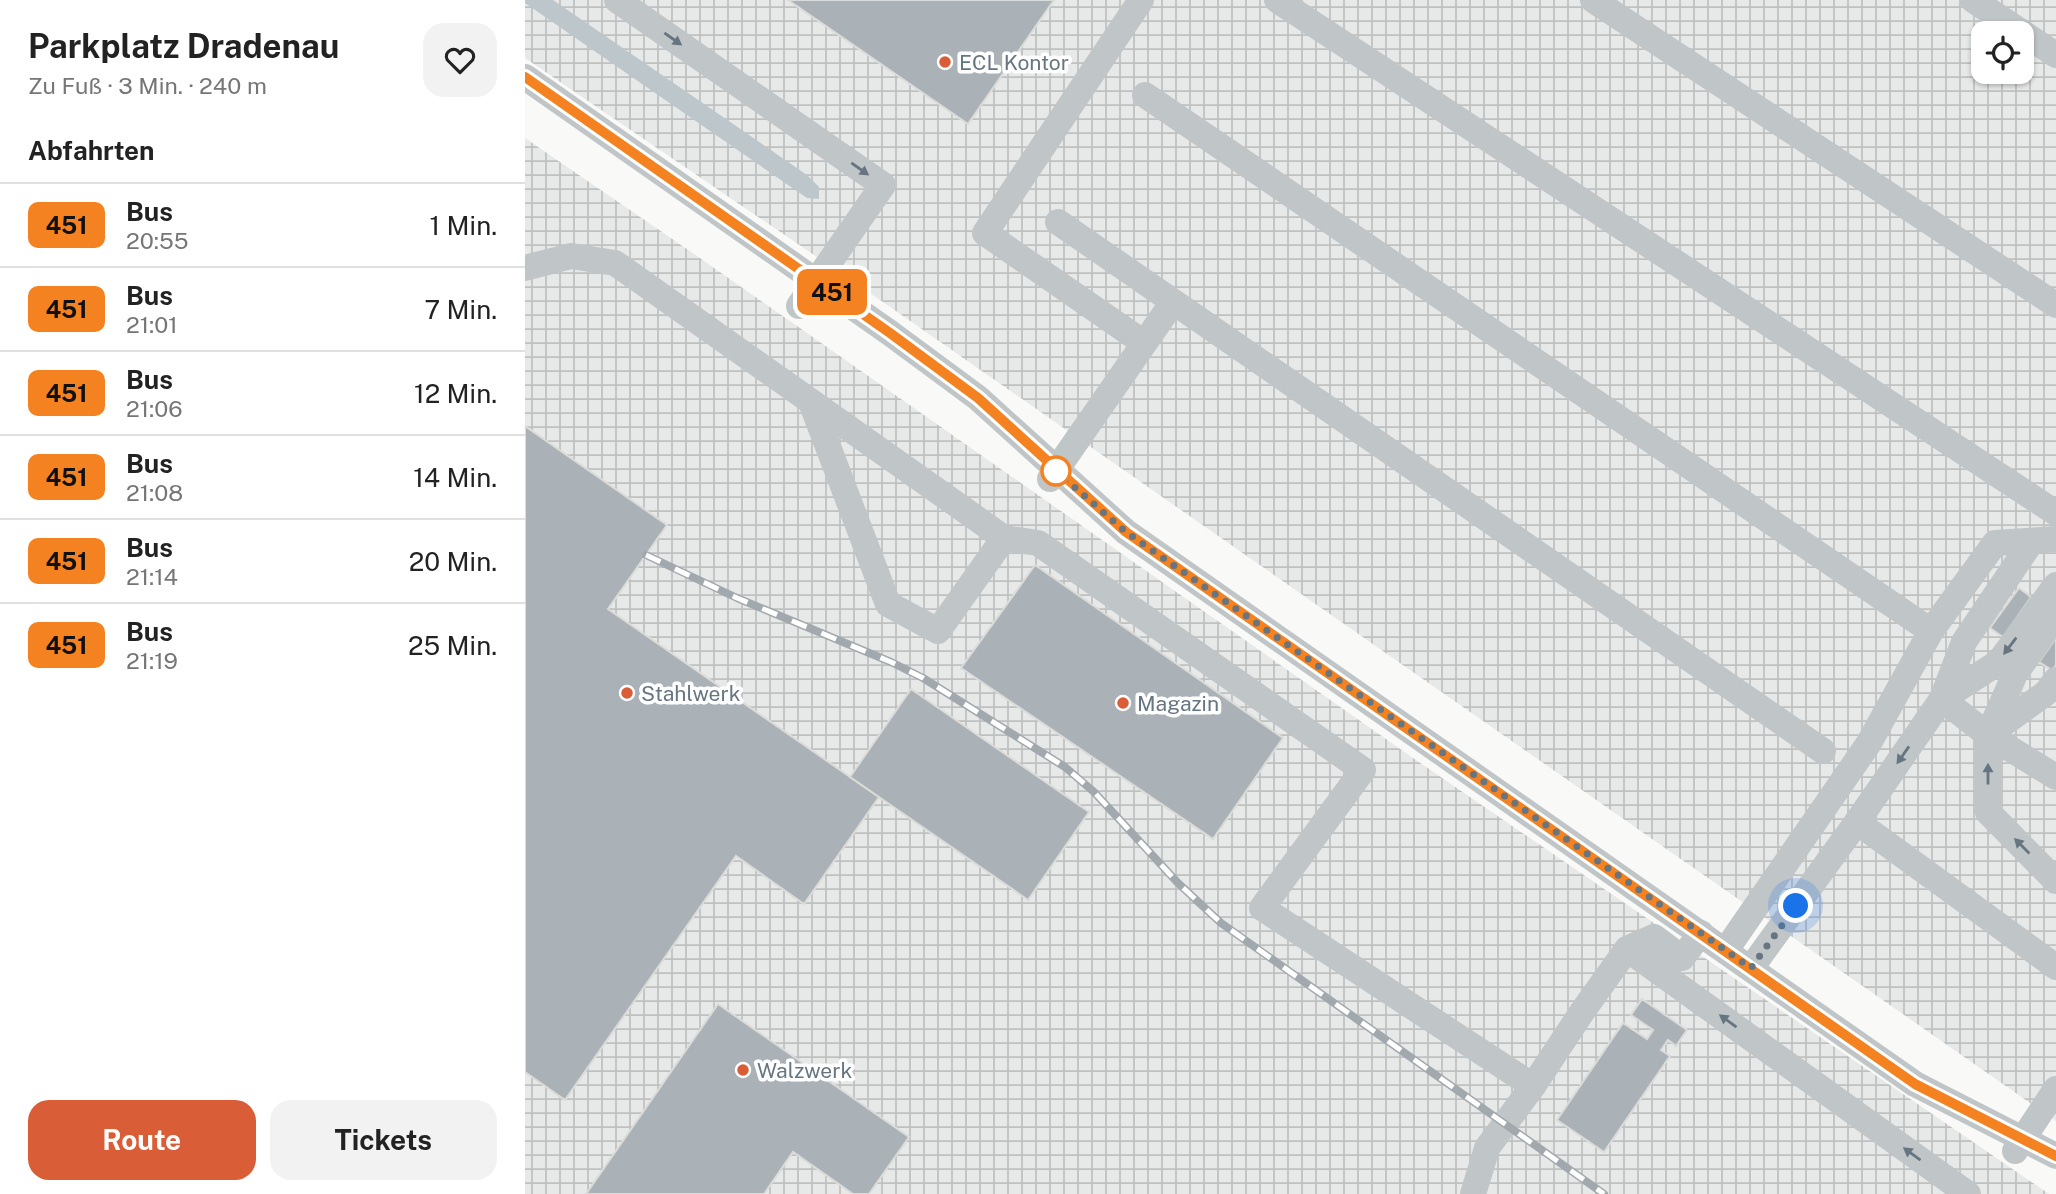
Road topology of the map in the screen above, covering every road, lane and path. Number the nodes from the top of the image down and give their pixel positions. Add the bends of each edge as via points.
1 (617, 0) edge
2 (1141, 0) edge
3 (1277, 0) edge
4 (1593, 0) edge
5 (1973, 0) edge
6 (2056, 55) edge
7 (525, 77) edge
8 (1145, 95) dead end
9 (1058, 222) dead end
10 (525, 268) edge
11 (816, 281) junction
12 (1173, 302) junction
13 (2056, 305) edge
14 (799, 306) dead end
15 (1144, 343) junction
16 (811, 402) junction
17 (1053, 475) junction
18 (2056, 513) edge
19 (1003, 538) junction
20 (2044, 540) edge
21 (2056, 585) edge
22 (2056, 616) edge
23 (1931, 631) junction
24 (2056, 680) edge
25 (1942, 699) junction
26 (1988, 735) junction
27 (1823, 751) dead end
28 (2056, 777) edge
29 (1857, 822) junction
30 (2056, 880) edge
31 (1701, 933) junction
32 (1627, 949) junction
33 (1726, 950) junction
34 (2056, 967) edge
35 (1751, 968) junction
36 (1533, 1086) junction
37 (2056, 1089) edge
38 (2019, 1146) junction
39 (2056, 1156) edge
40 (1473, 1194) edge
41 (1968, 1194) edge

1 -> 11 street via 883,185
2 - 15 street via 985,233
3 - 18 street
4 - 13 street
5 - 6 street
7 - 11 street
8 - 23 street
9 - 12 street
10 - 16 street via 571,256 615,263
11 - 14 street
11 - 17 street via 978,398
12 - 15 street
12 - 27 street
15 - 17 street
16 - 19 street
16 - 19 street via 888,604 938,631
17 - 31 street via 1126,532
19 - 36 street via 1038,542 1363,770 1262,908
20 - 23 street via 1995,543
20 - 25 street via 1963,642
21 -> 25 street via 1999,662
22 - 26 street via 2015,674
23 - 33 street via 1869,743
24 - 26 street via 2046,693
25 - 26 street
25 -> 29 street
26 - 28 street
30 -> 26 street via 1988,813
29 - 34 street
29 - 35 street
31 - 32 street via 1682,958 1654,937
31 - 33 street
32 - 36 street
41 -> 32 street
33 - 35 street
35 - 38 street via 1915,1084
36 - 40 street via 1487,1149
37 - 38 street
38 - 39 street

